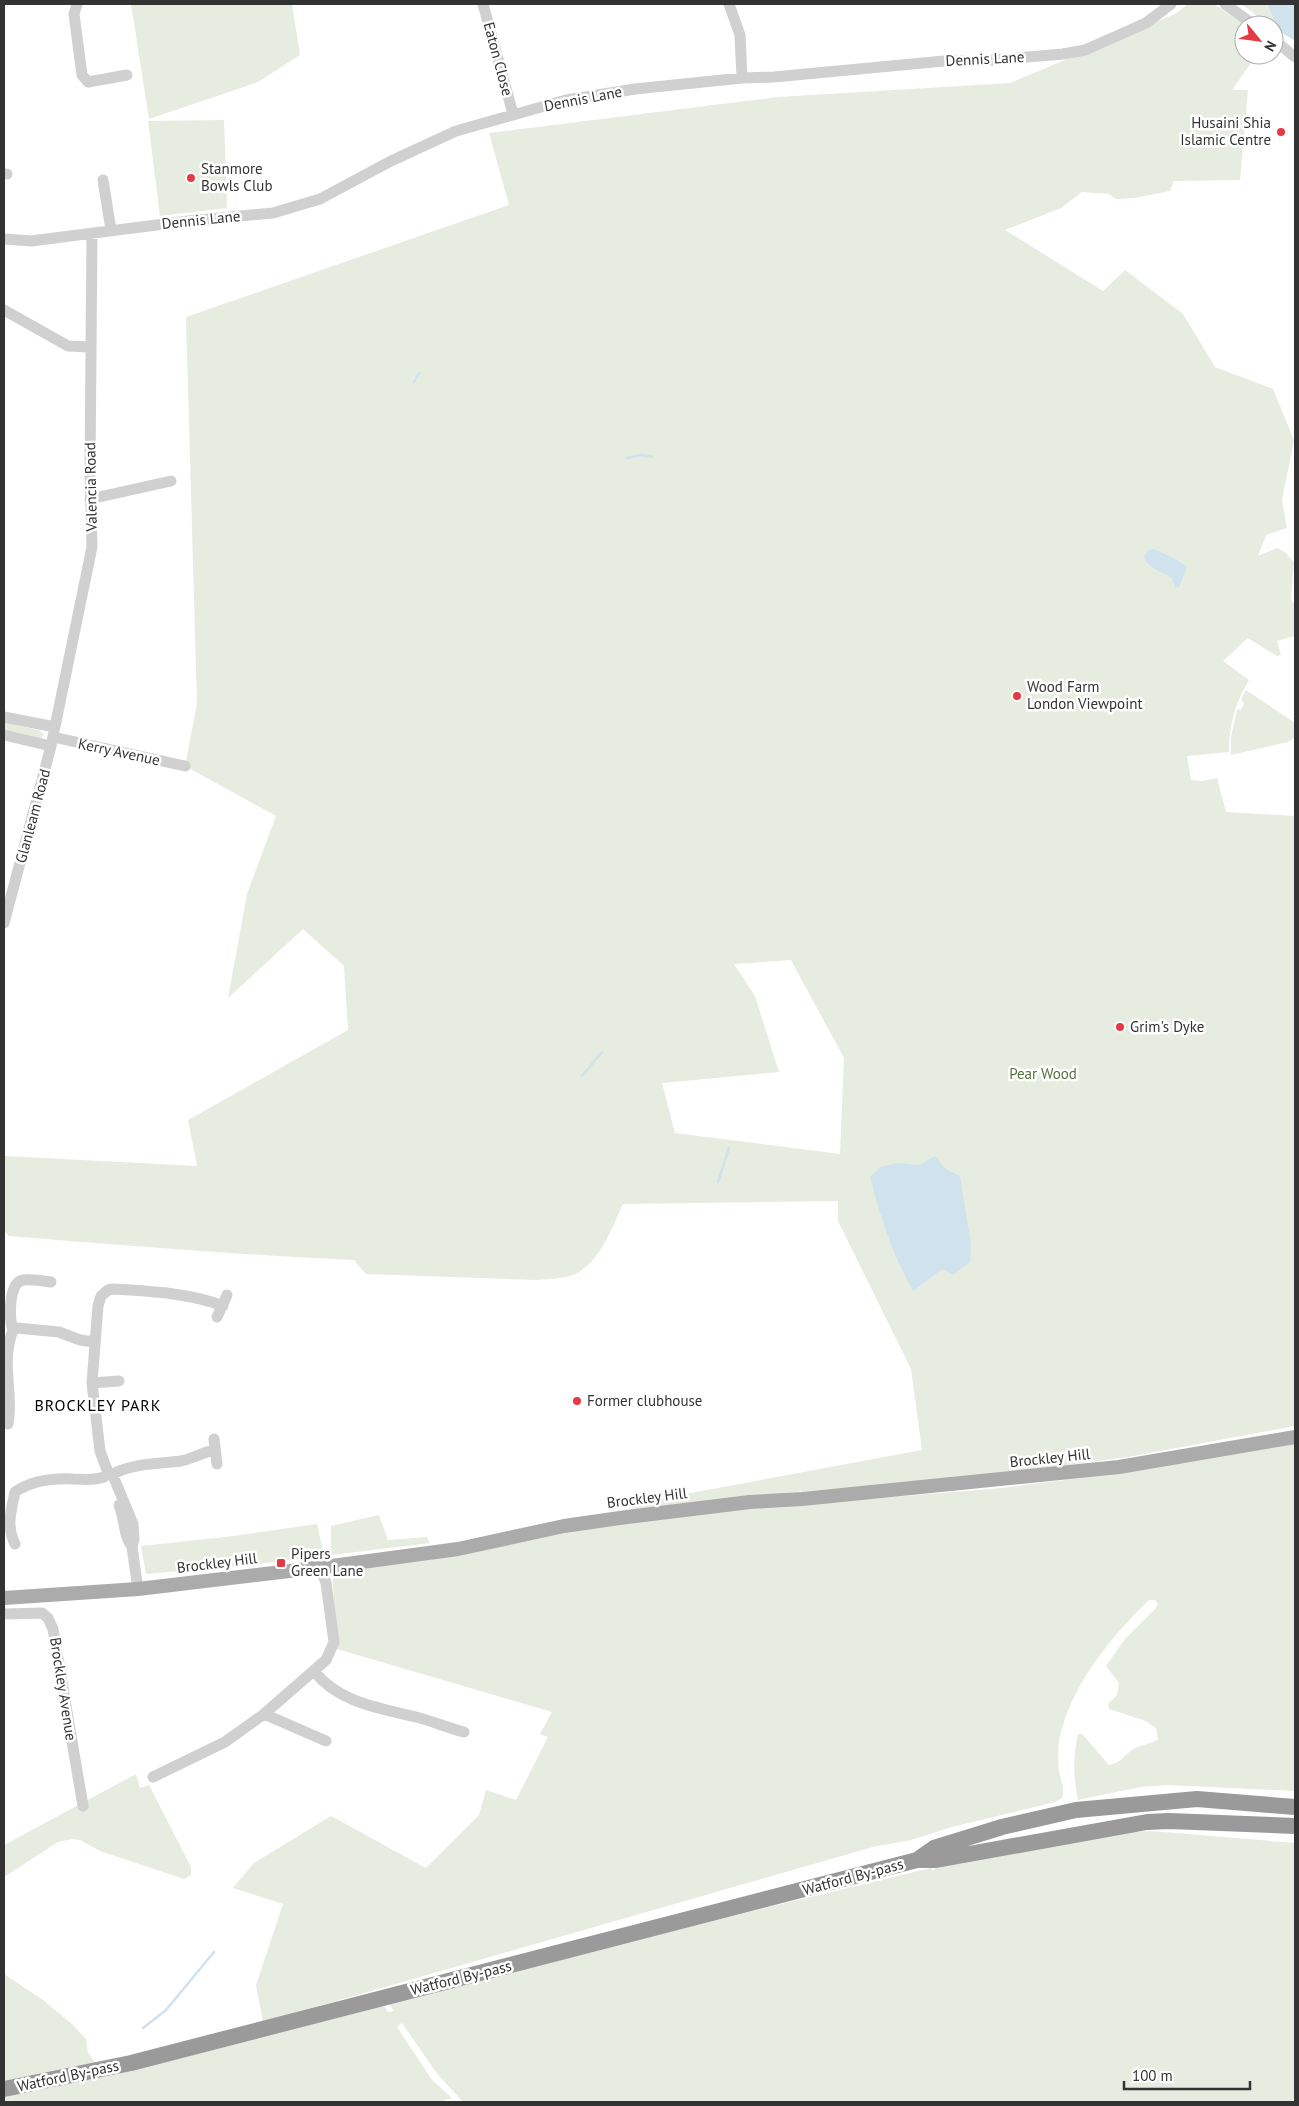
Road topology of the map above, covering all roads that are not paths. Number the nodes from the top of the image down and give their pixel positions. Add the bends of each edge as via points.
1 (77, 4) edge
2 (483, 4) edge
3 (729, 4) edge
4 (1171, 4) edge
5 (1225, 4) edge
6 (1240, 15) edge
7 (1284, 48) edge
8 (1295, 57) edge
9 (127, 75) dead end
10 (742, 78) junction
11 (513, 114) junction
12 (103, 180) dead end
13 (111, 230) junction
14 (92, 233) junction
15 (4, 239) edge
16 (4, 310) edge
17 (90, 347) junction
18 (171, 481) dead end
19 (90, 499) junction
20 (4, 717) edge
21 (4, 735) edge
22 (53, 737) junction
23 (185, 766) dead end
24 (4, 923) edge
25 (50, 1282) dead end
26 (8, 1292) edge
27 (217, 1317) dead end
28 (13, 1330) junction
29 (94, 1342) junction
30 (119, 1381) dead end
31 (92, 1383) junction
32 (8, 1424) dead end
33 (1295, 1436) edge
34 (217, 1464) dead end
35 (109, 1475) junction
36 (15, 1544) dead end
37 (323, 1566) junction
38 (138, 1589) junction
39 (4, 1598) edge
40 (4, 1614) edge
41 (314, 1671) junction
42 (264, 1714) junction
43 (464, 1732) dead end
44 (326, 1741) dead end
45 (153, 1777) dead end
46 (83, 1806) dead end
47 (1295, 1807) edge
48 (1169, 1820) junction
49 (1295, 1826) edge
50 (1295, 1836) edge
51 (917, 1860) junction
52 (4, 2089) edge

1 - 9 street via 74,14 82,75 88,82
2 - 11 street, Eaton Close
3 - 10 street via 740,35
4 - 10 street, Dennis Lane via 1146,23 1085,50 1063,54
5 - 6 street
7 - 8 street
10 - 11 street, Dennis Lane via 635,88 566,100
11 - 13 street, Dennis Lane via 456,131 320,199 273,213
12 - 13 street
13 - 14 street, Dennis Lane
14 - 15 street, Dennis Lane via 31,241
14 - 17 street, Valencia Road
16 - 17 street via 68,346
17 - 19 street, Valencia Road
18 - 19 street
19 - 22 street, Valencia Road via 90,560
20 - 22 street, Kerry Avenue
21 - 22 street, Kerry Avenue
22 - 23 street, Kerry Avenue
22 - 24 street, Glanleam Road
25 - 26 street via 23,1280
26 - 28 street
27 - 29 street via 225,1300 154,1291 108,1290 99,1300
28 - 29 street via 60,1332
28 - 32 street via 5,1357
29 - 31 street
30 - 31 street
31 - 35 street via 100,1451
33 - 37 main road, Brockley Hill via 1119,1467 627,1517 564,1526 458,1549
34 - 35 street via 214,1445 186,1460 150,1463
35 - 36 street via 88,1481 45,1480 15,1492 9,1520
35 - 38 street via 131,1517
37 - 38 main road, Brockley Hill
37 - 41 street via 334,1642 326,1660
38 - 39 main road, Brockley Hill
40 - 46 street, Brockley Avenue via 42,1613 53,1629
41 - 42 street
41 - 43 street via 336,1690 371,1708
42 - 44 street
42 - 45 street via 225,1742
47 - 51 highway, Watford By-pass via 1197,1798 1076,1810 1002,1827 934,1848
48 - 49 highway, Watford By-pass
48 - 50 highway
48 - 51 highway, Watford By-pass via 936,1860
51 - 52 highway, Watford By-pass via 150,2059

